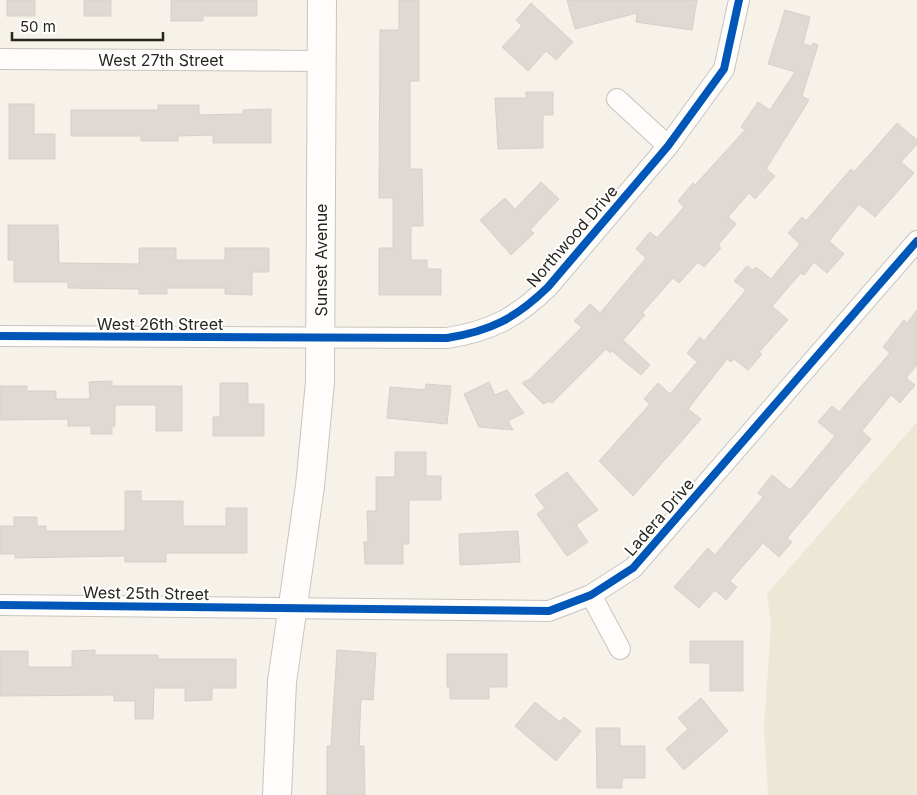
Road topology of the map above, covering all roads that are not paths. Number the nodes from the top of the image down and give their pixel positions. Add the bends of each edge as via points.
1 (322, 0) edge
2 (739, 0) edge
3 (0, 59) edge
4 (322, 61) junction
5 (617, 99) dead end
6 (668, 146) junction
7 (917, 241) edge
8 (0, 336) edge
9 (321, 338) junction
10 (591, 596) junction
11 (0, 605) edge
12 (292, 608) junction
13 (620, 649) dead end
14 (277, 795) edge

1 - 4 street, Sunset Avenue
2 - 6 street, Northwood Drive via 724,69
3 - 4 street, West 27th Street
4 - 9 street, Sunset Avenue
5 - 6 street
6 - 9 street, Northwood Drive via 548,287 514,316 472,334 447,338
7 - 10 street, Ladera Drive via 634,568
8 - 9 street, West 26th Street
9 - 12 street, Sunset Avenue via 316,438
10 - 12 street, Ladera Drive via 549,611
10 - 13 street
11 - 12 street, West 25th Street
12 - 14 street, Sunset Avenue via 280,708

